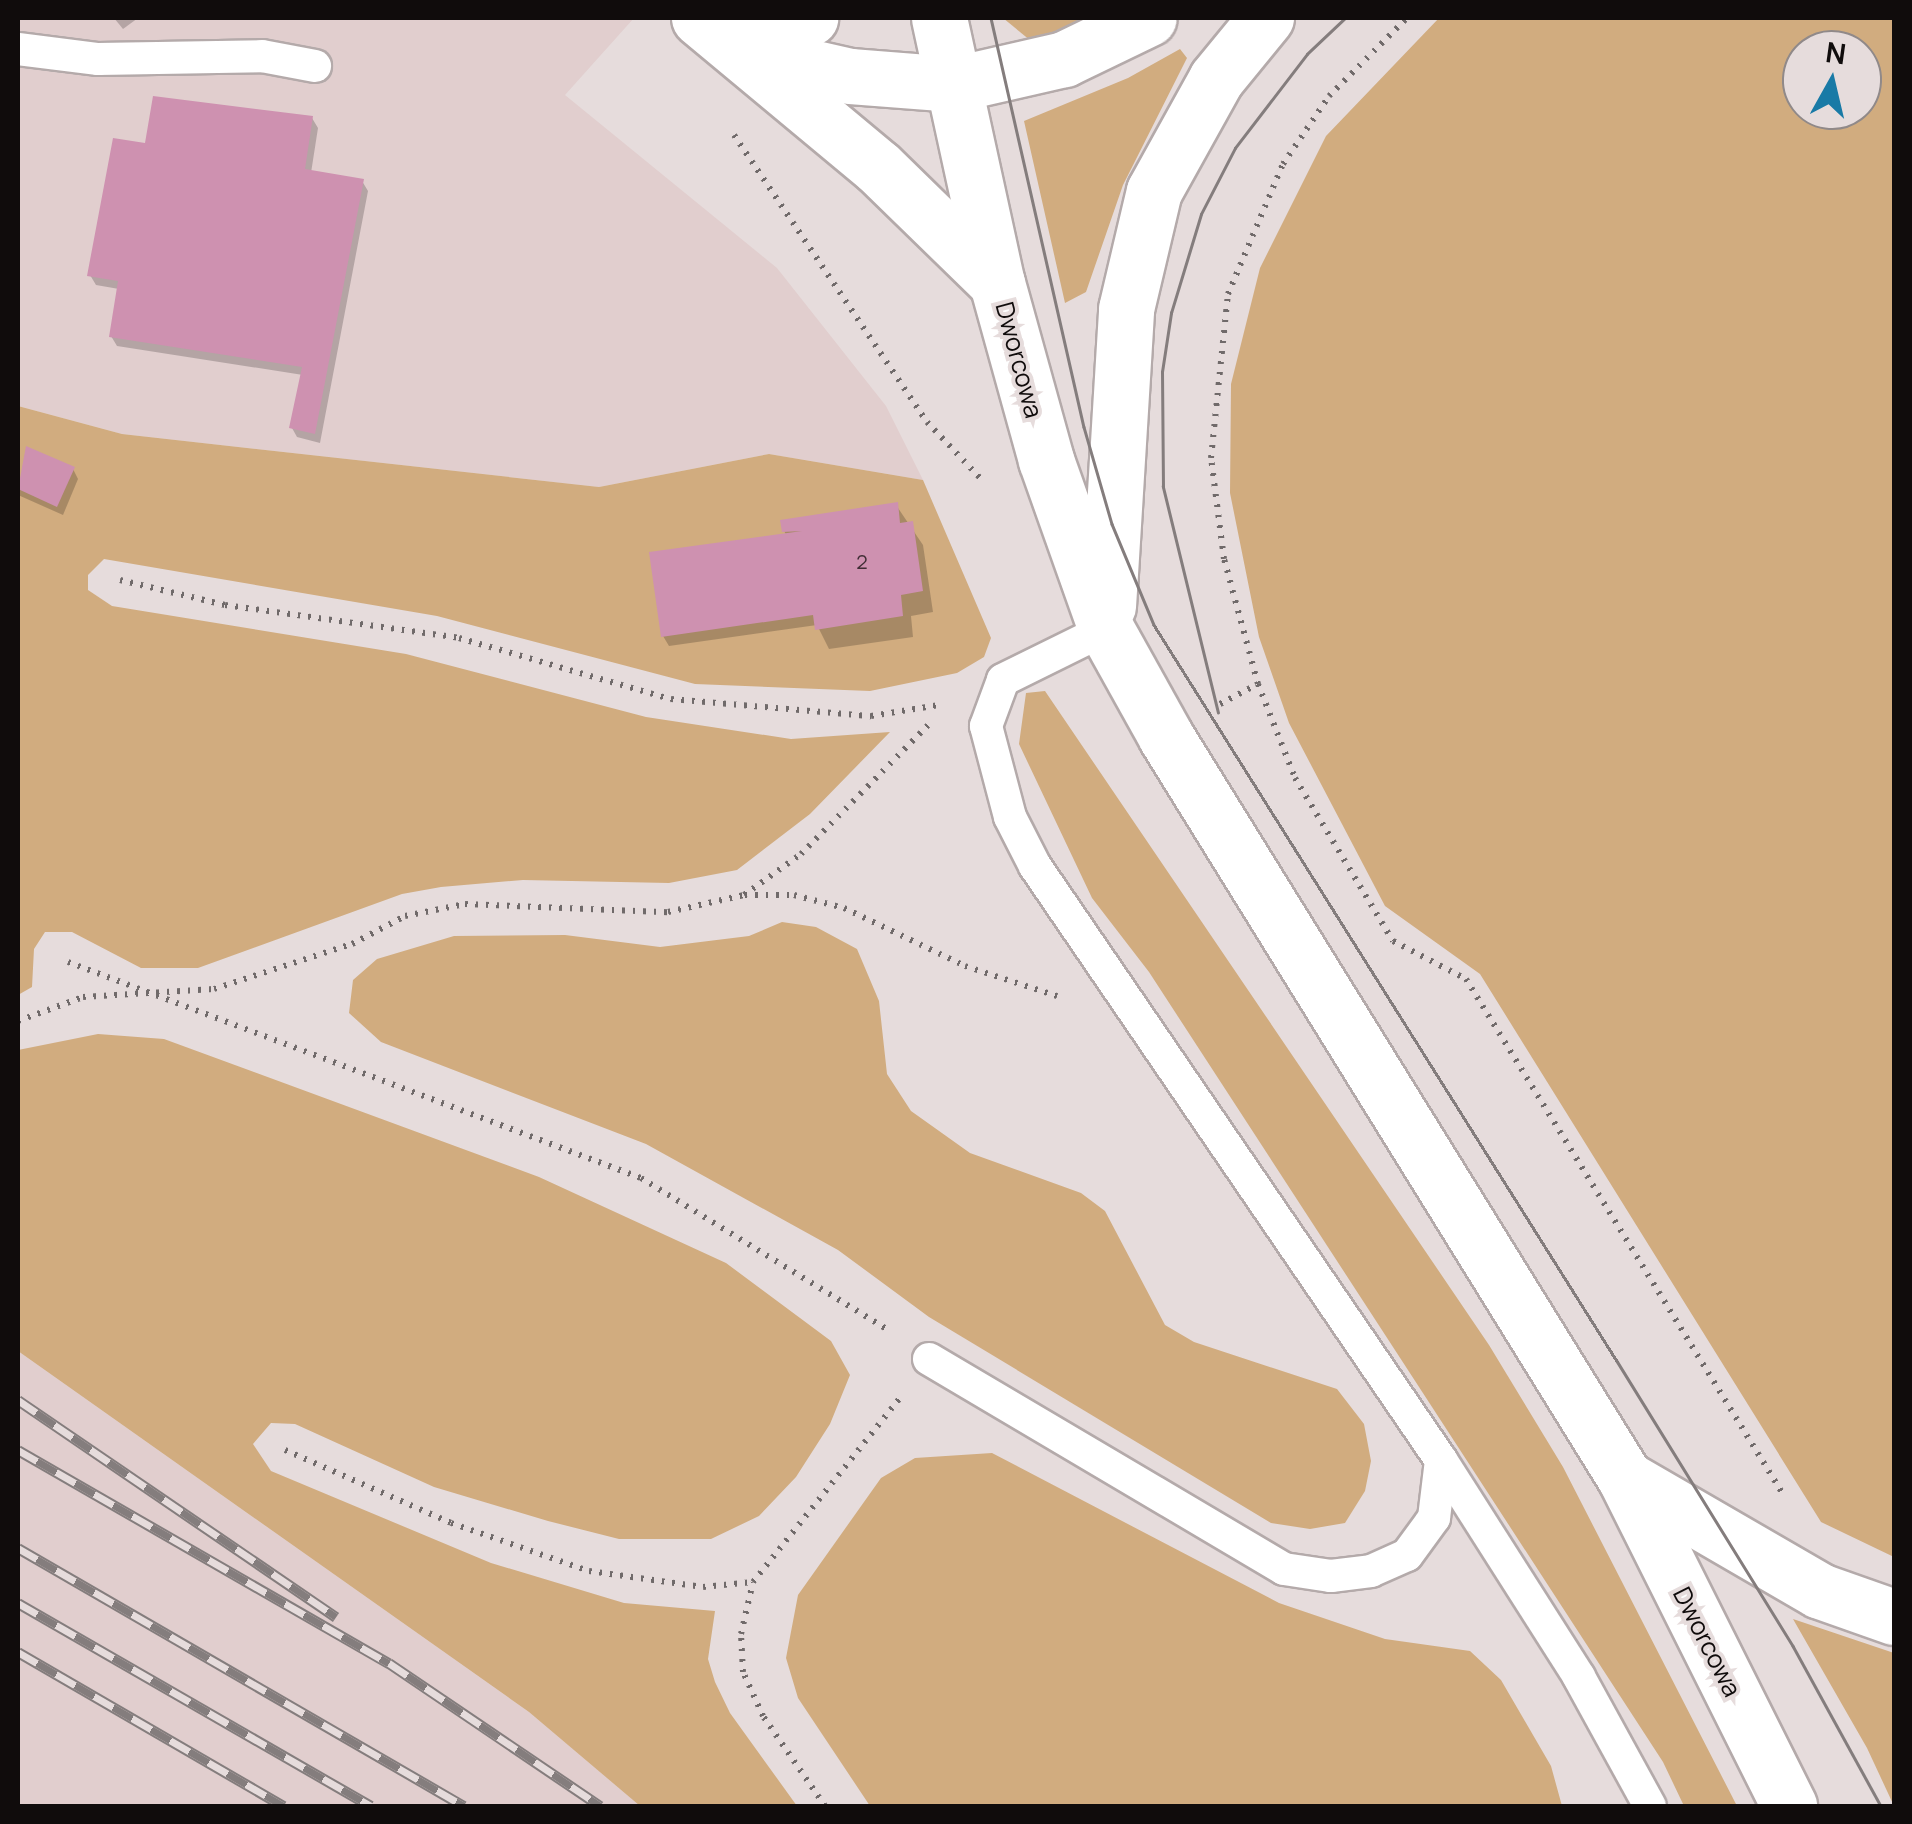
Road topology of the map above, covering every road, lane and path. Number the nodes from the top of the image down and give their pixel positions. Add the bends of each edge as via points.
1 (699, 18) edge
2 (810, 18) edge
3 (939, 18) edge
4 (1149, 18) edge
5 (1266, 18) edge
6 (1408, 18) edge
7 (18, 49) edge
8 (742, 51) junction
9 (315, 66) dead end
10 (955, 84) junction
11 (728, 126) dead end
12 (998, 283) junction
13 (987, 486) dead end
14 (120, 580) dead end
15 (1106, 629) junction
16 (1258, 684) junction
17 (1166, 737) junction
18 (744, 894) junction
19 (68, 962) dead end
20 (137, 992) junction
21 (18, 1021) edge
22 (1150, 1032) junction
23 (930, 1359) junction
24 (285, 1450) dead end
25 (1440, 1460) junction
26 (1625, 1478) junction
27 (1792, 1508) dead end
28 (753, 1582) junction
29 (1894, 1618) edge
30 (824, 1806) edge
31 (1650, 1806) edge
32 (1790, 1806) edge

1 - 8 main road
2 - 8 main road
3 - 10 main road, Dworcowa
4 - 10 main road via 1064,59
5 - 15 main road via 1216,79 1154,191 1126,309
6 - 16 path via 1350,72 1294,148 1255,221 1228,294 1211,458 1224,560
7 - 9 lane via 98,59 262,56
8 - 10 main road via 850,76
8 - 12 main road via 878,167
10 - 12 main road, Dworcowa
11 - 13 path via 926,422
12 - 15 main road, Dworcowa via 1046,460
14 - 18 path via 225,604 459,638 672,699 871,716 955,702 876,772 801,854
15 - 17 main road, Dworcowa
15 - 22 lane via 1003,680 986,726 1010,817 1035,866
16 - 17 path
16 - 27 path via 1295,778 1393,940 1466,979
17 - 26 main road, Dworcowa
18 - 20 path via 668,912 465,904 404,916 352,944 214,990
18 - 22 path via 794,895 844,908 965,966 1099,1008
19 - 20 path
20 - 21 path via 83,996
20 - 23 path via 641,1178
22 - 25 lane
23 - 25 lane via 1284,1569 1332,1576 1371,1571 1407,1555 1434,1518
23 - 28 path
24 - 28 path via 466,1529 589,1571 703,1587
25 - 31 lane via 1579,1677
26 - 29 main road via 1820,1591
26 - 32 main road, Dworcowa
28 - 30 path via 740,1634 743,1672 763,1716

